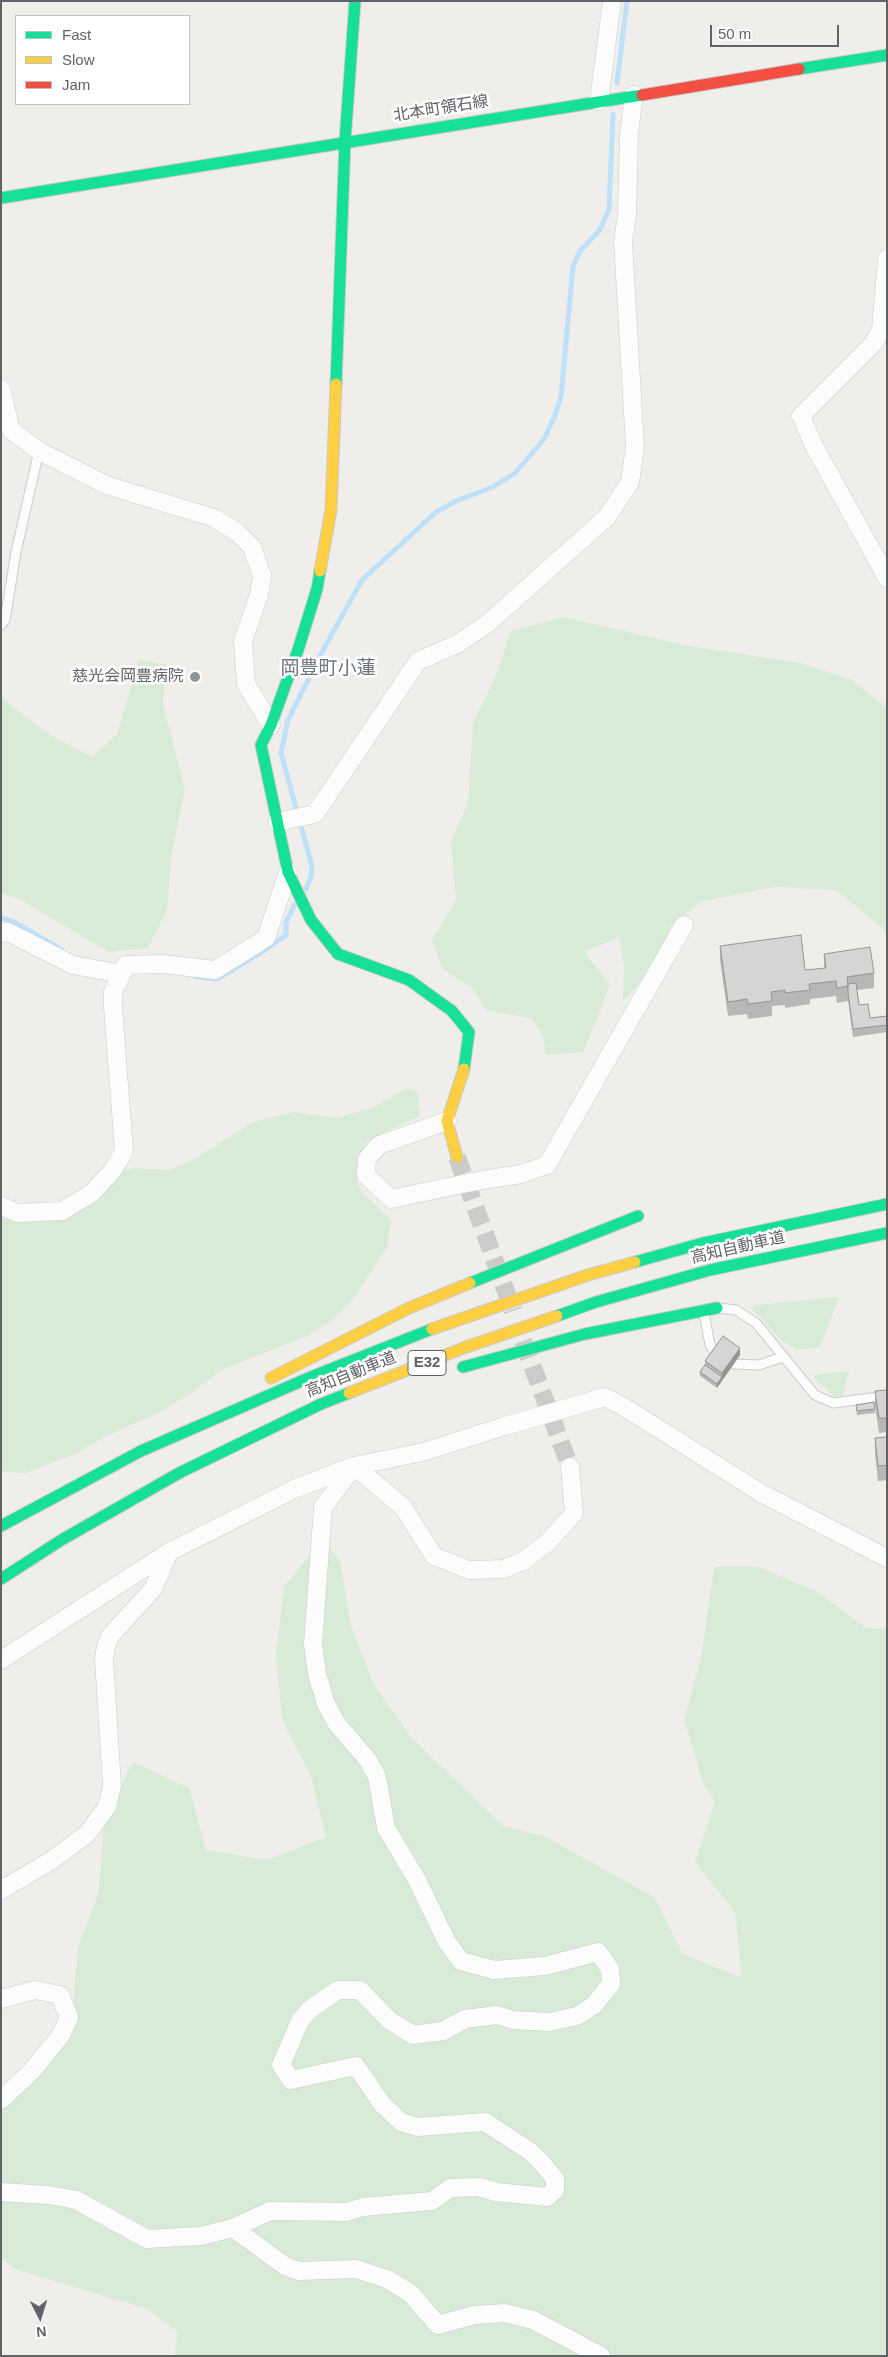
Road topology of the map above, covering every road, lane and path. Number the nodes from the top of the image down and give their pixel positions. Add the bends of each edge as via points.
1 (355, 1) edge
2 (612, 1) edge
3 (887, 55) edge
4 (634, 95) junction
5 (599, 100) junction
6 (345, 141) junction
7 (1, 198) edge
8 (887, 259) edge
9 (1, 389) edge
10 (39, 451) junction
11 (887, 578) edge
12 (1, 625) edge
13 (271, 725) junction
14 (292, 819) junction
15 (292, 879) junction
16 (684, 925) dead end
17 (1, 933) edge
18 (124, 970) junction
19 (447, 1121) junction
20 (457, 1158) tunnel mouth
21 (887, 1204) edge
22 (1, 1206) edge
23 (638, 1216) dead end
24 (887, 1233) edge
25 (717, 1308) joint
26 (703, 1310) junction
27 (716, 1353) edge
28 (783, 1357) junction
29 (734, 1364) edge
30 (455, 1370) dead end
31 (258, 1385) dead end
32 (241, 1394) dead end
33 (887, 1396) edge
34 (301, 1427) dead end
35 (141, 1451) junction
36 (354, 1466) junction
37 (570, 1467) tunnel mouth
38 (181, 1472) junction
39 (1, 1526) edge
40 (169, 1552) junction
41 (887, 1558) edge
42 (1, 1579) edge
43 (1, 1660) edge
44 (1, 1890) edge
45 (1, 1999) edge
46 (1, 2100) edge
47 (1, 2192) edge
48 (233, 2228) junction
49 (601, 2356) edge

1 - 6 main road
2 - 5 street
3 - 4 main road, 北本町領石線
4 - 5 main road, 北本町領石線
4 - 14 street via 629,133 628,216 623,241 635,446 630,482 607,517 487,624 457,644 418,661 315,814
5 - 6 main road, 北本町領石線
6 - 7 main road, 北本町領石線
6 - 13 main road via 331,510 317,589
8 - 11 street via 881,330 873,344 801,416 814,446
9 - 10 street via 11,430
10 - 12 lane via 16,552 5,620
10 - 13 street via 106,485 214,518 238,532 252,547 262,576 243,641 246,684
13 - 14 main road via 261,745
14 - 15 main road
15 - 18 street via 266,938 215,970 163,964
15 - 19 main road via 305,909 338,954 409,980 459,1017 468,1032 465,1066
16 - 19 street via 547,1165 521,1174 391,1199 366,1176 367,1159 378,1145
17 - 18 street via 8,932 73,965
18 - 22 street via 113,992 113,1007 124,1151 113,1170 92,1192 62,1211 18,1213
19 - 20 main road
21 - 35 main road, 高知自動車道 / E32 via 703,1243 579,1278 313,1376
23 - 31 main road via 409,1308
24 - 38 main road, 高知自動車道 / E32 via 710,1270 596,1302 466,1347 321,1404
25 - 26 main road
25 - 28 lane via 736,1310 756,1323
26 - 27 lane via 710,1345
26 - 30 main road via 585,1334
28 - 29 lane via 759,1364
28 - 33 lane via 815,1395 833,1403
32 - 35 main road
34 - 38 main road
35 - 39 main road, 高知自動車道 / E32
36 - 37 street via 403,1507 434,1556 469,1570 504,1569 523,1561 547,1543 574,1513
36 - 40 street via 294,1489
36 - 41 street via 423,1452 605,1398 760,1493
36 - 48 street via 323,1507 312,1644 326,1704 377,1777 386,1828 461,1962 494,1970 545,1966 598,1952 610,1969 611,1984 594,2005 577,2016 549,2022 513,2020 497,2015 465,2019 443,2031 413,2035 389,2020 360,1990 338,1990 309,2010 300,2021 281,2064 291,2080 356,2066 382,2104 401,2122 417,2127 485,2122 531,2152 543,2164 555,2179 556,2190 547,2197 479,2187 450,2188 432,2201 363,2207 347,2212 270,2211
38 - 42 main road, 高知自動車道 / E32 via 63,1539
40 - 43 street
40 - 44 street via 153,1589 110,1636 106,1646 104,1659 112,1786 107,1807 87,1834 52,1860
45 - 46 street via 35,1990 60,1995 69,2017 61,2035
47 - 48 street via 48,2194 76,2200 147,2239 202,2236
48 - 49 street via 284,2266 299,2271 356,2269 387,2279 410,2293 438,2325 474,2315 505,2312 533,2320

